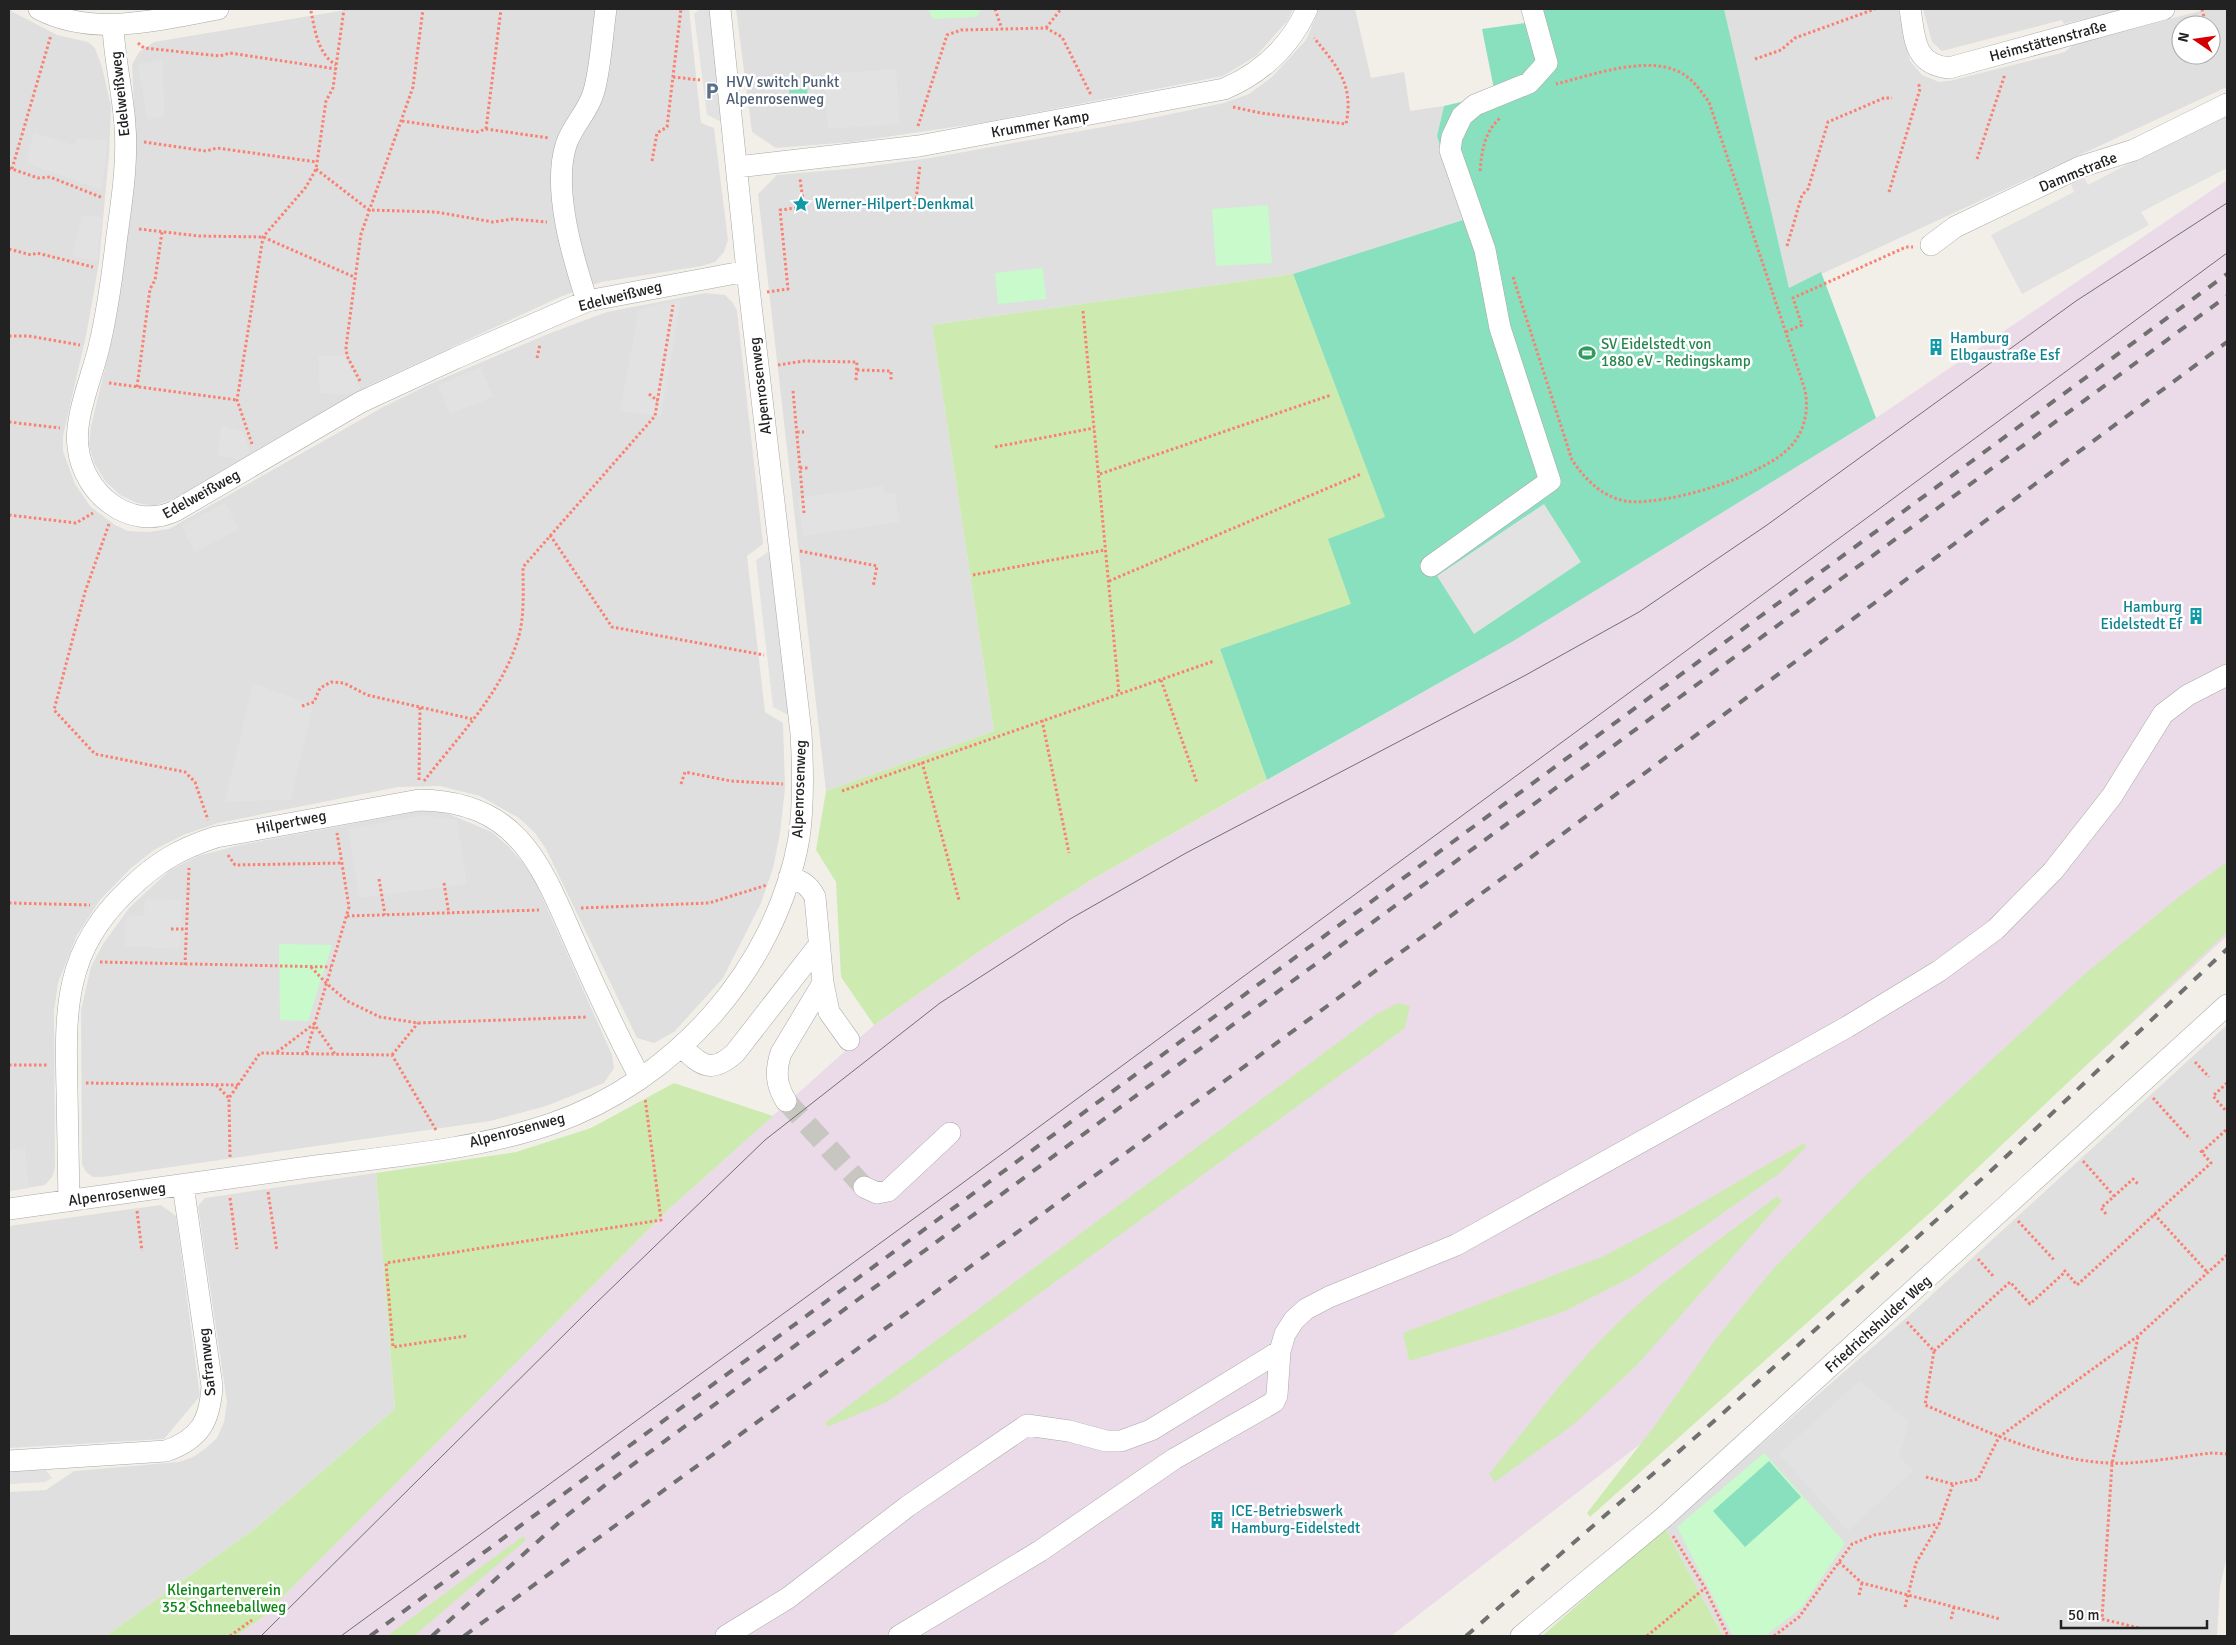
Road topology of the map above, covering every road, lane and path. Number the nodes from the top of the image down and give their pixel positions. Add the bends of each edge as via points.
1 (39, 9) edge
2 (218, 9) edge
3 (344, 9) edge
4 (423, 9) edge
5 (501, 9) edge
6 (606, 9) edge
7 (681, 9) edge
8 (720, 9) edge
9 (995, 9) edge
10 (1061, 9) edge
11 (1307, 9) edge
12 (1532, 9) edge
13 (1875, 9) edge
14 (1910, 9) edge
15 (2164, 9) edge
16 (311, 11) dead end
17 (113, 25) junction
18 (1046, 28) junction
19 (53, 29) dead end
20 (1002, 29) junction
21 (1309, 32) dead end
22 (137, 42) dead end
23 (1755, 59) dead end
24 (1547, 63) junction
25 (336, 67) junction
26 (2005, 72) dead end
27 (673, 78) junction
28 (700, 80) dead end
29 (1918, 82) dead end
30 (1092, 96) dead end
31 (1892, 98) dead end
32 (2227, 104) edge
33 (1227, 106) dead end
34 (1504, 114) dead end
35 (402, 121) junction
36 (486, 128) junction
37 (916, 133) dead end
38 (551, 138) dead end
39 (134, 141) dead end
40 (1977, 159) dead end
41 (920, 160) dead end
42 (652, 161) dead end
43 (317, 162) junction
44 (737, 167) junction
45 (10, 168) edge
46 (316, 168) junction
47 (1480, 176) dead end
48 (1889, 192) dead end
49 (802, 193) dead end
50 (109, 200) dead end
51 (914, 209) dead end
52 (369, 210) junction
53 (556, 223) dead end
54 (135, 228) dead end
55 (162, 232) junction
56 (263, 237) junction
57 (1932, 245) joint
58 (1787, 246) dead end
59 (9, 249) edge
60 (101, 270) dead end
61 (1510, 270) dead end
62 (747, 271) junction
63 (354, 277) junction
64 (775, 291) dead end
65 (674, 295) dead end
66 (587, 301) junction
67 (1083, 311) dead end
68 (1786, 332) junction
69 (9, 336) edge
70 (88, 347) dead end
71 (773, 366) dead end
72 (857, 370) junction
73 (856, 381) dead end
74 (99, 382) dead end
75 (361, 382) dead end
76 (891, 382) dead end
77 (137, 387) junction
78 (793, 391) dead end
79 (649, 394) dead end
80 (1331, 396) dead end
81 (237, 400) junction
82 (658, 400) junction
83 (9, 422) edge
84 (1094, 428) junction
85 (68, 429) dead end
86 (797, 432) junction
87 (804, 432) dead end
88 (252, 445) dead end
89 (995, 447) dead end
90 (800, 468) junction
91 (809, 468) dead end
92 (1100, 474) junction
93 (1362, 474) dead end
94 (101, 508) dead end
95 (804, 513) dead end
96 (9, 515) edge
97 (112, 517) dead end
98 (550, 535) junction
99 (794, 549) dead end
100 (1106, 550) junction
101 (1432, 566) dead end
102 (973, 575) dead end
103 (1109, 581) junction
104 (873, 586) dead end
105 (764, 655) dead end
106 (1214, 661) dead end
107 (2227, 675) edge
108 (1161, 680) junction
109 (1119, 694) junction
110 (302, 706) dead end
111 (420, 707) junction
112 (472, 719) junction
113 (1042, 720) junction
114 (922, 762) junction
115 (1197, 783) dead end
116 (681, 784) dead end
117 (792, 784) dead end
118 (842, 791) dead end
119 (335, 825) dead end
120 (211, 828) dead end
121 (226, 852) dead end
122 (1069, 853) dead end
123 (189, 858) dead end
124 (342, 864) junction
125 (379, 879) dead end
126 (782, 879) junction
127 (444, 883) dead end
128 (959, 900) dead end
129 (9, 904) edge
130 (91, 905) dead end
131 (573, 909) dead end
132 (540, 910) dead end
133 (449, 914) junction
134 (385, 915) junction
135 (347, 916) junction
136 (171, 929) dead end
137 (186, 929) junction
138 (819, 946) junction
139 (99, 962) dead end
140 (185, 965) junction
141 (311, 967) junction
142 (331, 967) junction
143 (326, 983) junction
144 (823, 983) junction
145 (2227, 1005) edge
146 (608, 1016) junction
147 (418, 1022) junction
148 (314, 1024) junction
149 (849, 1040) dead end
150 (682, 1047) junction
151 (277, 1053) junction
152 (306, 1053) junction
153 (335, 1054) junction
154 (392, 1055) junction
155 (2190, 1056) dead end
156 (9, 1065) edge
157 (56, 1065) dead end
158 (2209, 1077) dead end
159 (77, 1083) dead end
160 (2227, 1083) edge
161 (238, 1084) junction
162 (216, 1085) junction
163 (642, 1085) junction
164 (2149, 1093) dead end
165 (229, 1098) junction
166 (786, 1101) tunnel mouth
167 (2227, 1112) edge
168 (2227, 1129) edge
169 (950, 1132) dead end
170 (2190, 1139) dead end
171 (446, 1148) junction
172 (2079, 1156) dead end
173 (230, 1184) junction
174 (267, 1185) dead end
175 (2139, 1185) dead end
176 (183, 1186) junction
177 (864, 1187) tunnel mouth
178 (2114, 1196) junction
179 (69, 1201) junction
180 (136, 1206) dead end
181 (9, 1209) edge
182 (2106, 1214) dead end
183 (2154, 1214) junction
184 (2013, 1216) dead end
185 (237, 1249) dead end
186 (142, 1251) dead end
187 (277, 1251) dead end
188 (1972, 1253) dead end
189 (2227, 1255) edge
190 (2055, 1261) dead end
191 (2208, 1273) junction
192 (1993, 1276) dead end
193 (1902, 1316) dead end
194 (466, 1336) dead end
195 (2138, 1336) junction
196 (1280, 1351) junction
197 (1934, 1351) junction
198 (1999, 1437) junction
199 (2227, 1454) edge
200 (9, 1461) edge
201 (2112, 1464) junction
202 (1926, 1477) dead end
203 (1953, 1484) junction
204 (1662, 1518) junction
205 (1939, 1524) junction
206 (1839, 1562) junction
207 (1862, 1583) junction
208 (1705, 1588) junction
209 (1908, 1594) junction
210 (1859, 1595) dead end
211 (1905, 1607) dead end
212 (1954, 1607) junction
213 (1951, 1619) dead end
214 (252, 1620) dead end
215 (2000, 1620) dead end
216 (2139, 1628) dead end
217 (230, 1636) edge
218 (726, 1636) edge
219 (898, 1636) edge
220 (1521, 1636) edge
221 (1647, 1636) edge
222 (1728, 1636) edge
223 (1774, 1636) edge

1 - 17 street via 91,23
2 - 17 street
3 - 25 path
4 - 35 path via 413,88
5 - 36 path
6 - 66 street via 594,93 566,144 563,161 564,206
7 - 27 path
8 - 44 street, Alpenrosenweg
9 - 20 path
10 - 18 path
11 - 44 street, Krummer Kamp via 1298,28 1273,58 1242,81 1224,89 919,146
12 - 24 street
13 - 23 path via 1795,38 1781,50
14 - 15 street, Heimstättenstraße via 1916,47 1931,64 1949,68
16 - 25 path via 321,49
17 - 66 street, Edelweißweg via 124,102 124,153 110,291 80,420 78,446 85,472 93,486 117,508 140,518 165,516 361,402
18 - 20 path
18 - 30 path via 1062,37
19 - 45 path
20 - 37 path via 961,30 947,35
21 - 33 path via 1338,66 1345,82 1348,97 1346,124
22 - 25 path via 144,48
24 - 68 path via 1553,84 1641,64 1666,67 1686,75 1697,86 1709,102
24 - 101 street via 1529,83 1475,105 1462,116 1450,150 1485,250 1500,328 1550,481
25 - 43 path via 333,88 326,101
26 - 40 path
27 - 28 path
27 - 42 path via 666,127 657,133
29 - 48 path via 1920,89
31 - 58 path via 1884,98 1828,122
32 - 57 street, Dammstraße via 2134,150 2080,167 1955,227
34 - 47 path via 1492,125 1483,144
35 - 36 path via 477,132
35 - 52 path
36 - 38 path
39 - 43 path via 206,151 217,148
41 - 51 path
43 - 46 path
44 - 62 street, Alpenrosenweg
45 - 50 path via 38,178 50,177
46 - 52 path
46 - 56 path via 306,187
49 - 64 path via 804,207 780,210 788,289
52 - 53 path via 436,212 493,222 513,219
52 - 63 path via 361,234
54 - 55 path
55 - 56 path
55 - 77 path via 155,280 150,289
56 - 63 path
56 - 81 path
57 - 68 path via 1906,247 1794,298 1802,326
59 - 60 path
61 - 68 path via 1572,460 1585,478 1604,493 1625,501 1657,500 1710,489 1775,461 1792,446 1804,425 1808,402
62 - 66 street, Edelweißweg
62 - 126 street, Alpenrosenweg via 801,733 799,838
63 - 75 path via 346,347 347,356
65 - 82 path
67 - 84 path
69 - 70 path via 29,336
71 - 72 path via 804,361 857,362
72 - 73 path
72 - 76 path via 892,371
74 - 77 path
77 - 81 path
78 - 86 path
79 - 82 path
80 - 92 path
81 - 88 path
82 - 98 path via 655,416
83 - 85 path
84 - 89 path
84 - 92 path
86 - 87 path
86 - 90 path
90 - 91 path
90 - 95 path
92 - 100 path
93 - 103 path
94 - 96 path via 76,523
97 - 120 path via 85,592 54,710 95,754 185,772 195,782
98 - 105 path via 612,627
98 - 112 path via 523,566 522,619 517,642 492,693
99 - 104 path via 877,566
100 - 102 path
100 - 103 path
103 - 109 path
106 - 108 path
107 - 196 street via 2188,695 2163,714 2112,796 2053,871 1996,929 1939,971 1846,1027 1456,1246 1306,1309 1285,1334
108 - 109 path
108 - 115 path
109 - 113 path
110 - 111 path via 314,702 320,688 331,682 344,683 367,695
111 - 112 path
111 - 112 path via 419,788
113 - 114 path
113 - 122 path
114 - 118 path
114 - 128 path
116 - 117 path via 685,772 731,781
119 - 124 path
121 - 124 path via 235,865
123 - 137 path
124 - 135 path via 349,907
125 - 134 path
126 - 131 path via 709,903
126 - 138 street via 810,887 815,897
126 - 150 street, Alpenrosenweg via 758,951 736,988
127 - 133 path
129 - 130 path
132 - 133 path
133 - 134 path
134 - 135 path
135 - 142 path
136 - 137 path
137 - 140 path
138 - 144 street
138 - 150 street via 725,1063 716,1066 699,1063
139 - 140 path
140 - 141 path
141 - 142 path
141 - 143 path
142 - 143 path
143 - 147 path via 347,1001 380,1017
143 - 148 path
144 - 149 street via 829,1012
144 - 166 street via 777,1065 780,1091
145 - 204 street, Friedrichshulder Weg
146 - 147 path
146 - 163 street, Hilpertweg
146 - 179 street, Hilpertweg via 542,867 507,827 469,806 419,800 274,825 189,846 167,857 144,875 106,912 90,937 77,968 65,1028
147 - 154 path
148 - 151 path
148 - 152 path
148 - 153 path
150 - 163 street, Alpenrosenweg
151 - 152 path
151 - 161 path via 260,1052
152 - 153 path
153 - 154 path
154 - 171 path
155 - 158 path
156 - 157 path
159 - 162 path
160 - 167 path via 2212,1096
161 - 162 path
161 - 165 path
162 - 165 path
163 - 171 street, Alpenrosenweg via 525,1132
163 - 194 path via 661,1220 386,1263 393,1347
164 - 170 path
165 - 173 path
168 - 183 path via 2201,1152 2211,1163
169 - 177 street via 888,1192 877,1193
171 - 173 street, Alpenrosenweg
172 - 178 path
173 - 176 street, Alpenrosenweg
173 - 185 path
174 - 187 path
175 - 178 path via 2133,1179
176 - 179 street, Alpenrosenweg
176 - 200 street, Safranweg via 212,1386 206,1420 196,1435 166,1451
178 - 182 path via 2101,1208
179 - 181 street, Alpenrosenweg
180 - 186 path
183 - 191 path
183 - 197 path via 2077,1285 2064,1271 2030,1304 2010,1282
184 - 190 path
188 - 192 path
189 - 191 path
191 - 195 path
193 - 197 path
195 - 198 path
195 - 201 path
196 - 218 street via 1151,1430 1121,1441 1106,1441 1027,1425 908,1506 788,1598
196 - 219 street via 1278,1395 1274,1402 1174,1459 1040,1551
197 - 198 path via 1925,1404
198 - 201 path via 2069,1460
198 - 203 path via 1978,1479
199 - 201 path
201 - 216 path via 2102,1619
202 - 203 path
203 - 205 path
204 - 208 path
204 - 220 street, Friedrichshulder Weg
205 - 206 path via 1874,1535 1852,1544
205 - 209 path via 1916,1563
206 - 207 path
206 - 223 path via 1799,1617
207 - 209 path
207 - 210 path
208 - 221 path
208 - 222 path
209 - 211 path
209 - 212 path
212 - 213 path
212 - 215 path
214 - 217 path

